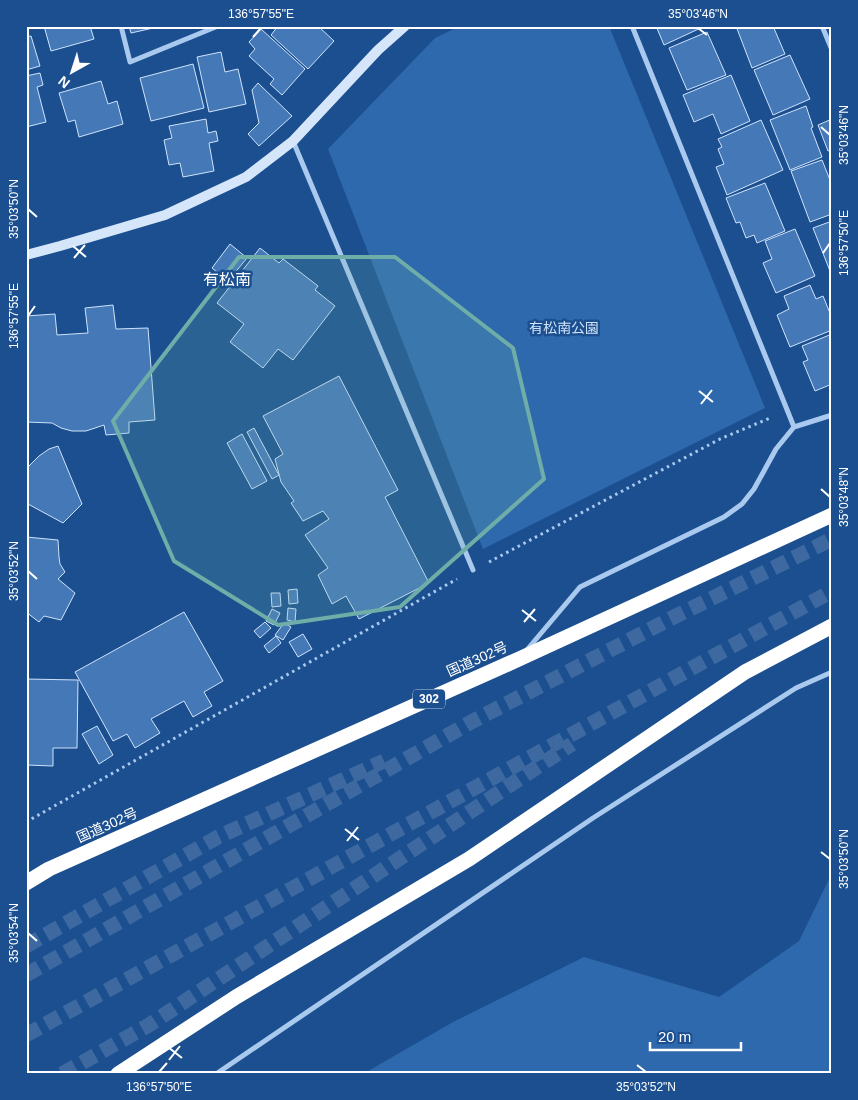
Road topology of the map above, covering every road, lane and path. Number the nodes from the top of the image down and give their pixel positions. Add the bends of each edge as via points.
1 (121, 26) edge
2 (218, 26) edge
3 (405, 26) edge
4 (632, 26) edge
5 (822, 26) edge
6 (832, 50) edge
7 (293, 141) junction
8 (26, 255) edge
9 (788, 410) junction
10 (832, 415) edge
11 (794, 428) junction
12 (832, 515) edge
13 (473, 570) junction
14 (832, 626) edge
15 (519, 659) junction
16 (832, 672) edge
17 (26, 822) edge
18 (26, 883) edge
19 (118, 1074) edge
20 (216, 1074) edge

1 - 2 street via 130,62
3 - 7 street via 378,50
4 - 9 street
5 - 6 street
7 - 8 street via 246,177 166,215
7 - 13 street
9 - 11 street
9 - 13 path via 720,440
10 - 11 street
11 - 15 street via 776,449 742,504 724,517 580,587
12 - 15 highway, 国道302号 / 302
13 - 17 path
14 - 19 highway via 745,672 469,859 236,997
15 - 18 highway, 国道302号 / 302 via 49,869
16 - 20 street via 796,688 593,818

